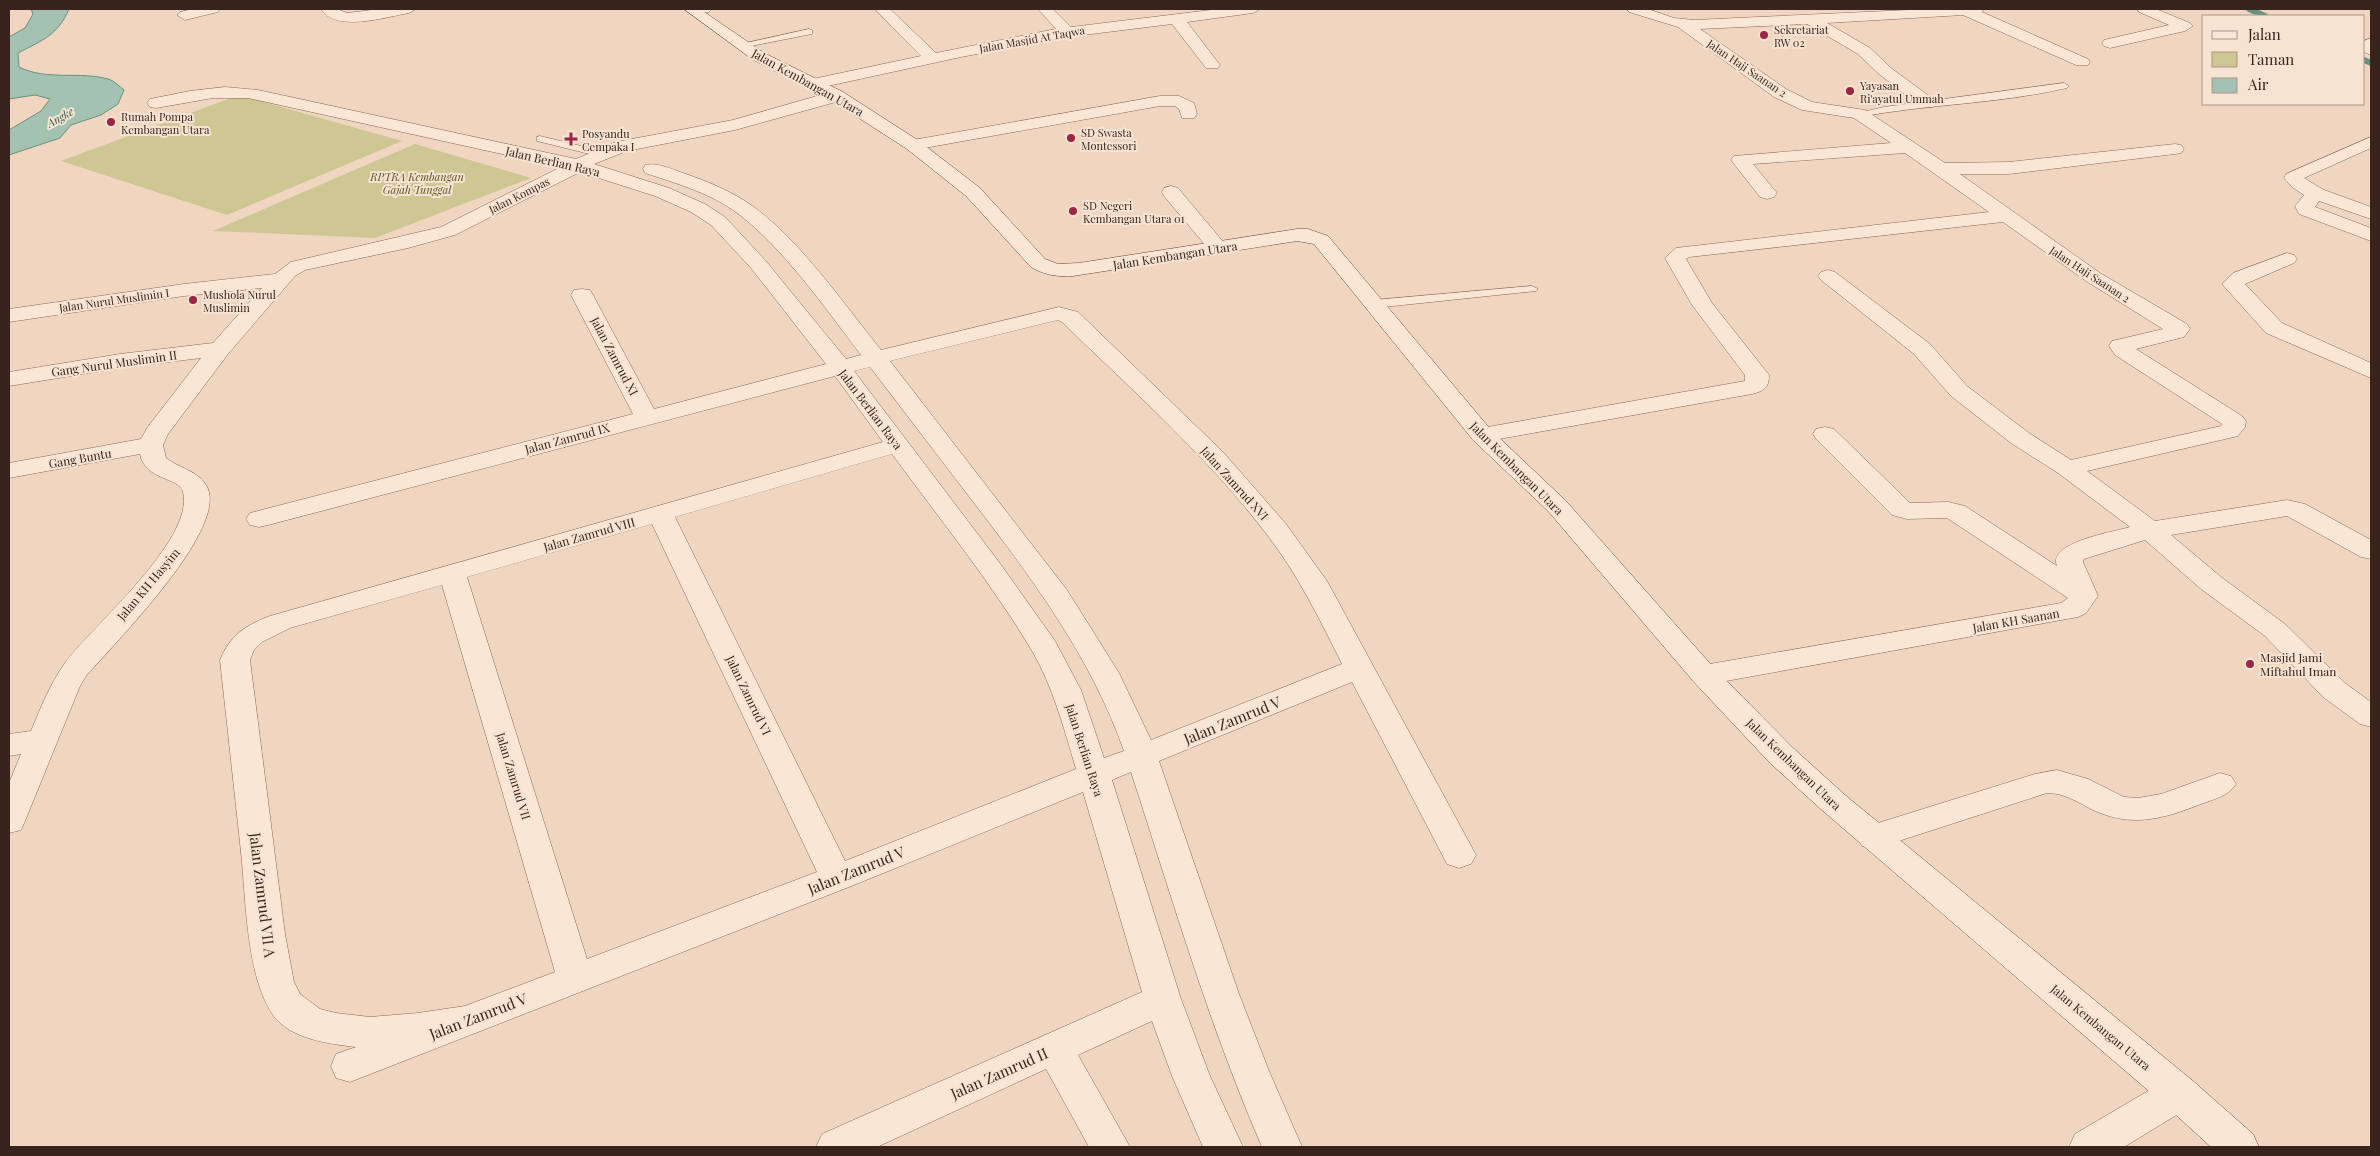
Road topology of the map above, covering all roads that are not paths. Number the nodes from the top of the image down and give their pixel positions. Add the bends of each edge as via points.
1 (213, 9) edge
2 (328, 9) edge
3 (409, 9) edge
4 (696, 9) edge
5 (882, 9) edge
6 (1045, 9) edge
7 (1253, 9) edge
8 (1634, 9) edge
9 (1776, 9) edge
10 (1971, 9) edge
11 (2144, 9) edge
12 (185, 15) dead end
13 (1176, 18) junction
14 (1801, 19) junction
15 (1684, 25) junction
16 (809, 32) dead end
17 (1067, 32) junction
18 (2110, 43) dead end
19 (2371, 43) edge
20 (741, 45) junction
21 (2371, 50) edge
22 (932, 58) junction
23 (2082, 62) dead end
24 (1212, 65) dead end
25 (2064, 86) dead end
26 (825, 90) junction
27 (156, 103) dead end
28 (1928, 103) junction
29 (1188, 114) dead end
30 (1859, 114) junction
31 (540, 139) dead end
32 (2371, 142) edge
33 (1908, 147) junction
34 (2175, 149) dead end
35 (920, 150) junction
36 (602, 154) junction
37 (578, 165) junction
38 (1939, 170) junction
39 (1171, 192) dead end
40 (1767, 193) dead end
41 (2316, 193) junction
42 (749, 213) junction
43 (2371, 213) edge
44 (2004, 216) junction
45 (718, 221) junction
46 (2371, 235) edge
47 (1218, 248) junction
48 (2287, 259) dead end
49 (284, 276) junction
50 (1828, 276) dead end
51 (1532, 289) dead end
52 (582, 295) dead end
53 (1374, 304) junction
54 (9, 315) edge
55 (220, 349) junction
56 (876, 358) junction
57 (840, 367) junction
58 (2368, 367) edge
59 (9, 379) edge
60 (648, 418) junction
61 (1825, 434) dead end
62 (1482, 435) junction
63 (151, 445) junction
64 (898, 445) junction
65 (2068, 468) junction
66 (9, 470) edge
67 (660, 513) junction
68 (259, 518) dead end
69 (2150, 530) junction
70 (2371, 550) edge
71 (452, 573) junction
72 (2084, 596) junction
73 (280, 622) joint
74 (1360, 668) junction
75 (1704, 675) junction
76 (2371, 718) edge
77 (43, 740) junction
78 (9, 745) edge
79 (1141, 758) junction
80 (1094, 776) junction
81 (2220, 784) dead end
82 (9, 821) edge
83 (1874, 837) junction
84 (1459, 854) dead end
85 (837, 878) junction
86 (575, 979) junction
87 (1163, 999) junction
88 (465, 1021) junction
89 (1054, 1048) junction
90 (350, 1066) dead end
91 (2179, 1093) junction
92 (836, 1147) edge
93 (1110, 1147) edge
94 (1223, 1147) edge
95 (1282, 1147) edge
96 (2089, 1147) edge
97 (2239, 1147) edge

1 - 12 street
2 - 3 street via 333,15 347,18
4 - 20 street, Jalan Kembangan Utara
5 - 22 street
6 - 17 street
7 - 13 street, Jalan Masjid At Taqwa
8 - 15 street
9 - 14 street
10 - 14 street
10 - 23 street
11 - 18 street via 2185,26
13 - 17 street, Jalan Masjid At Taqwa
13 - 24 street
14 - 15 street
14 - 28 street via 1864,52
15 - 30 street, Jalan Haji Saanan 2 via 1780,93 1808,106
16 - 20 lane
17 - 22 street, Jalan Masjid At Taqwa
19 - 21 street via 2366,47
20 - 26 street, Jalan Kembangan Utara
22 - 26 street, Jalan Masjid At Taqwa
25 - 28 lane
26 - 35 street, Jalan Kembangan Utara
26 - 36 street, Jalan Kompas via 735,125 636,143
27 - 37 street, Jalan Berlian Raya via 203,94 247,93
28 - 30 lane
29 - 35 street via 1188,107 1179,101 1160,101 996,131 965,147
30 - 33 street, Jalan Haji Saanan 2
31 - 36 lane
32 - 41 street via 2293,178
33 - 38 street, Jalan Haji Saanan 2
33 - 40 street via 1740,160
34 - 38 street via 2009,168
35 - 47 street, Jalan Kembangan Utara via 973,192 1045,268 1079,270
36 - 37 street, Jalan Kompas
36 - 42 street, Jalan Berlian Raya via 707,189
37 - 45 street, Jalan Berlian Raya via 662,192
37 - 49 street, Jalan Kompas via 430,237 312,262 298,266
38 - 44 street, Jalan Haji Saanan 2
39 - 47 street
41 - 43 street
41 - 46 street via 2305,206 2306,210
42 - 45 street
42 - 56 street, Jalan Berlian Raya via 787,249
44 - 62 street via 1683,252 1675,258 1703,305 1757,375 1757,384
44 - 65 street, Jalan Haji Saanan 2 via 2093,278 2176,326 2176,332 2120,346 2234,421 2234,427 2229,431
45 - 57 street, Jalan Berlian Raya via 758,264
47 - 53 street, Jalan Kembangan Utara via 1297,235 1315,237 1328,247
48 - 58 street via 2240,277 2233,284 2274,328
49 - 54 street, Jalan Nurul Muslimin I
49 - 55 street
50 - 65 street via 1922,349 1959,392 2020,438
51 - 53 lane
52 - 60 street, Jalan Zamrud XI
53 - 62 street, Jalan Kembangan Utara
55 - 59 street, Gang Nurul Muslimin II
55 - 63 street via 156,433
56 - 57 street, Jalan Zamrud IX
56 - 74 street, Jalan Zamrud XVI via 1046,315 1059,313 1070,317 1214,457 1277,530 1313,581
56 - 79 street, Jalan Berlian Raya via 1078,628 1126,715
57 - 60 street, Jalan Zamrud IX
57 - 64 street, Jalan Berlian Raya
60 - 68 street, Jalan Zamrud IX
61 - 72 street via 1901,509 1956,512
62 - 75 street, Jalan Kembangan Utara via 1557,506
63 - 66 street, Gang Buntu
63 - 77 street, Jalan KH Hasyim via 154,461 168,472 188,480 196,492 191,526 173,558 76,669 65,686
64 - 67 street, Jalan Zamrud VIII
64 - 80 street, Jalan Berlian Raya via 1045,648 1066,690
65 - 69 street
67 - 71 street, Jalan Zamrud VIII
67 - 85 street, Jalan Zamrud VI
69 - 70 street via 2287,508
69 - 72 street via 2078,550 2071,555 2069,562
69 - 76 street via 2210,583 2275,630 2334,690
71 - 73 street, Jalan Zamrud VIII
71 - 86 street, Jalan Zamrud VII
72 - 75 street, Jalan KH Saanan via 2076,607 2068,611
73 - 88 street, Jalan Zamrud VII A via 247,639 235,660 267,934 276,982 287,1004 309,1022 336,1029 370,1032 418,1029
74 - 79 street, Jalan Zamrud V
74 - 84 street, Jalan Zamrud XVI
75 - 83 street, Jalan Kembangan Utara via 1781,755
77 - 78 street
77 - 82 street, Jalan KH Hasyim
79 - 80 street, Jalan Zamrud V
79 - 95 street, Jalan Berlian Raya via 1218,984 1264,1108
80 - 85 street, Jalan Zamrud V
80 - 87 street, Jalan Berlian Raya
81 - 83 street via 2152,808 2126,809 2066,782 2046,782
83 - 91 street, Jalan Kembangan Utara
85 - 86 street, Jalan Zamrud V
86 - 88 street, Jalan Zamrud V
87 - 89 street, Jalan Zamrud II
87 - 94 street, Jalan Berlian Raya via 1191,1076
88 - 90 street, Jalan Zamrud V
89 - 92 street, Jalan Zamrud II
89 - 93 street
91 - 96 street
91 - 97 street, Jalan Kembangan Utara

